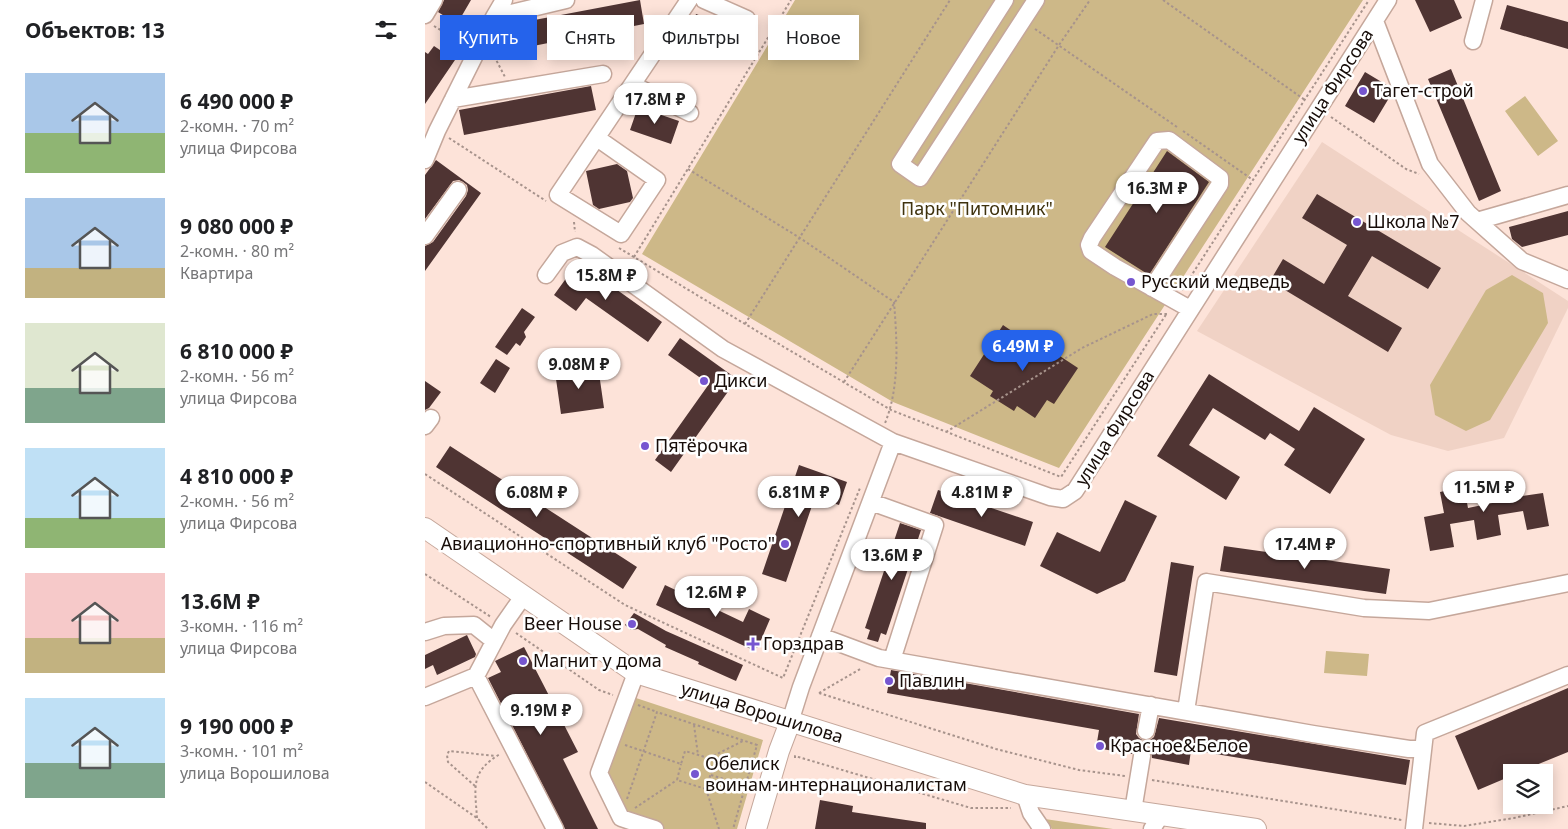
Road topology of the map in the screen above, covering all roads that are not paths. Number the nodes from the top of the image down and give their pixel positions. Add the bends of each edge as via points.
1 (434, 0) edge
2 (505, 0) edge
3 (566, 0) edge
4 (689, 0) edge
5 (704, 0) edge
6 (1037, 0) edge
7 (1388, 0) edge
8 (1484, 0) edge
9 (1003, 3) edge
10 (495, 15) edge
11 (502, 15) edge
12 (736, 15) edge
13 (428, 19) edge
14 (1023, 20) junction
15 (1375, 22) junction
16 (1473, 41) dead end
17 (472, 60) edge
18 (603, 74) dead end
19 (633, 85) junction
20 (947, 91) junction
21 (453, 99) junction
22 (968, 104) junction
23 (690, 113) dead end
24 (597, 138) junction
25 (425, 160) edge
26 (458, 190) dead end
27 (1568, 195) edge
28 (1477, 221) junction
29 (425, 236) edge
30 (546, 275) dead end
31 (1568, 280) edge
32 (1152, 288) junction
33 (1190, 309) junction
34 (887, 439) junction
35 (871, 502) junction
36 (425, 528) edge
37 (1568, 583) edge
38 (524, 595) junction
39 (425, 632) edge
40 (820, 636) junction
41 (494, 641) junction
42 (886, 659) junction
43 (636, 673) junction
44 (1568, 675) edge
45 (476, 676) junction
46 (425, 698) edge
47 (1151, 705) junction
48 (1186, 711) junction
49 (790, 722) junction
50 (1146, 731) tunnel mouth
51 (1423, 749) junction
52 (1142, 756) tunnel mouth
53 (1028, 804) junction
54 (1133, 811) junction
55 (619, 823) edge
56 (1157, 824) edge
57 (1415, 825) edge
58 (555, 829) edge
59 (655, 829) edge
60 (756, 829) edge
61 (1042, 829) edge
62 (1256, 829) edge

1 - 13 street
2 - 10 street
3 - 11 street
4 - 19 street
5 - 12 street
6 - 14 street
7 - 15 street, улица Фирсова
8 - 16 street
9 - 14 street
9 - 20 street
14 - 22 street
15 - 28 street via 1430,164
15 - 33 street, улица Фирсова
17 - 21 street
18 - 21 street
19 - 23 street
19 - 24 street
20 - 22 street
20 - 22 street via 900,164 920,178
21 - 25 street
24 - 24 street via 558,194 621,234 657,180
26 - 29 street
27 - 28 street
28 - 31 street via 1522,261
30 - 34 street, улица Фирсова via 562,253 577,247 723,349
32 - 32 street via 1091,251 1089,245 1157,141 1163,139 1169,140 1220,178 1220,184
32 - 33 street via 1171,307
33 - 34 street, улица Фирсова via 1075,492 1063,499 1049,497
34 - 35 street
35 - 40 street
35 - 42 street via 935,525
36 - 38 main road, улица Ворошилова
37 - 48 street via 1429,611 1364,608 1206,582
38 - 41 street
38 - 43 main road, улица Ворошилова
39 - 41 street via 444,626 474,625
40 - 42 street
40 - 49 street
41 - 45 street
42 - 47 street
43 - 49 main road, улица Ворошилова
43 - 55 street via 599,773
44 - 51 street via 1425,733
45 - 46 street
45 - 58 street
47 - 48 street
47 - 50 street
48 - 51 street via 1332,737
49 - 53 main road, улица Ворошилова
49 - 60 main road
51 - 57 street
52 - 54 street
53 - 54 main road, улица Ворошилова
53 - 61 street
54 - 56 main road, улица Ворошилова
55 - 59 street
56 - 62 main road, улица Ворошилова

